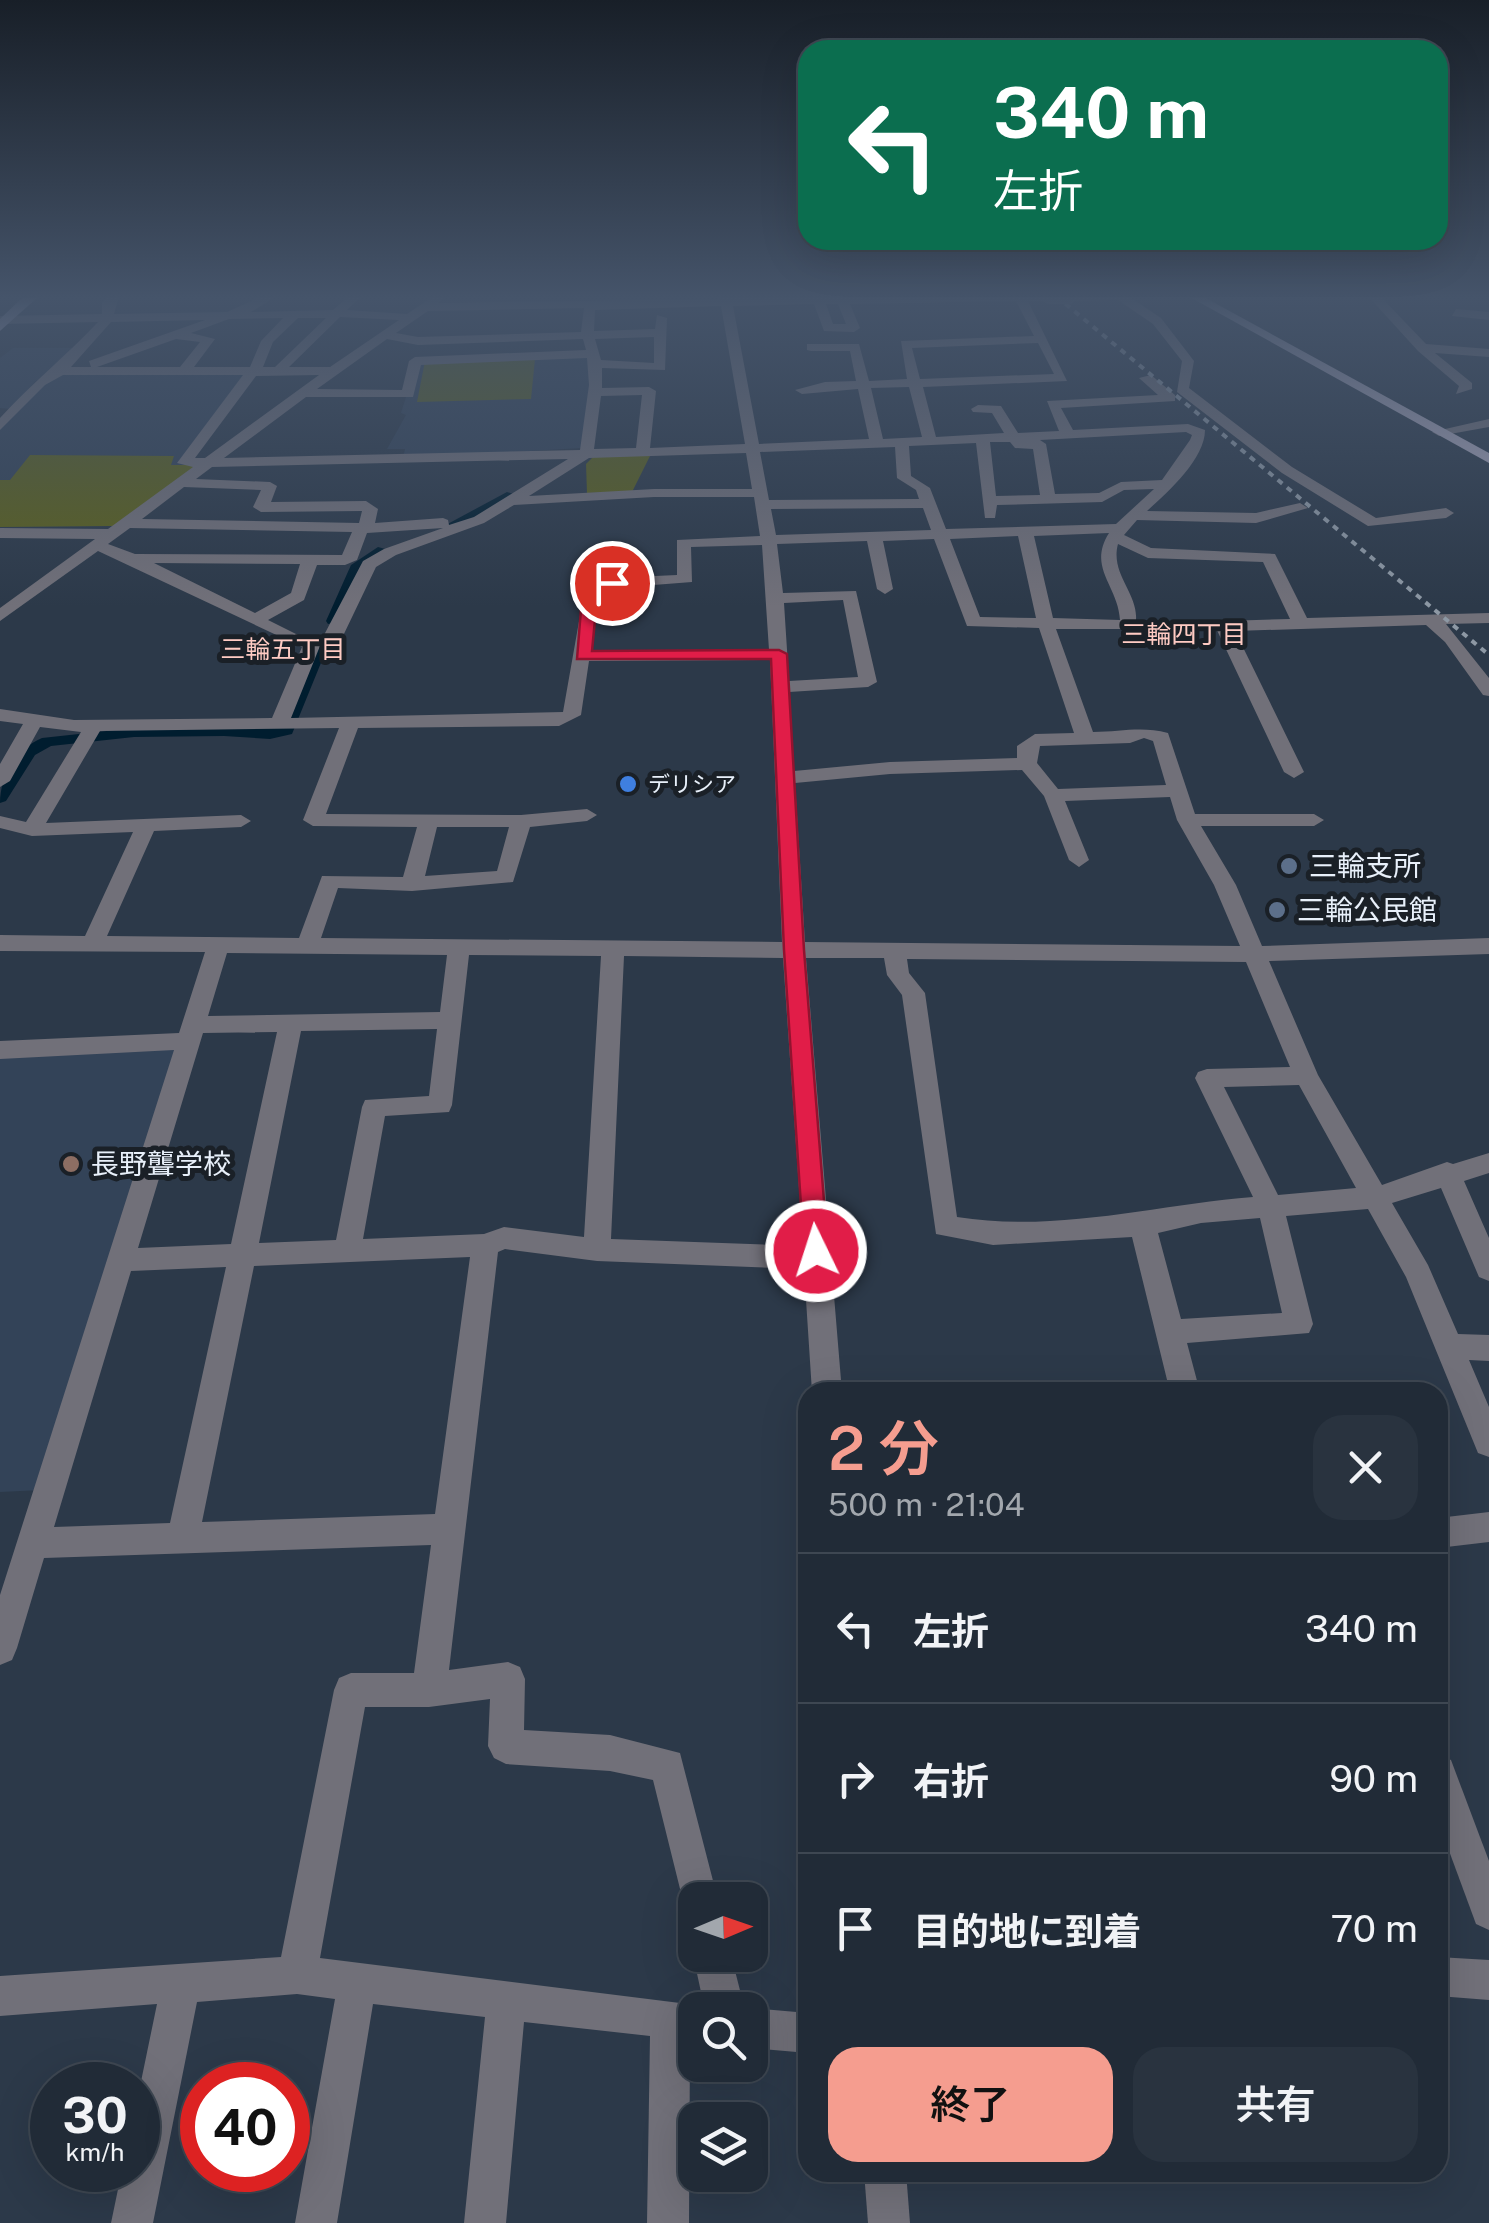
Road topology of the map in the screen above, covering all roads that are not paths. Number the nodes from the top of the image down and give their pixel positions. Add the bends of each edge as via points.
1 (232, 400) edge
2 (295, 400) edge
3 (592, 400) edge
4 (649, 400) edge
5 (744, 400) edge
6 (869, 400) edge
7 (919, 400) edge
8 (1124, 400) junction
9 (1130, 400) edge
10 (1196, 400) edge
11 (1381, 400) edge
12 (1098, 402) junction
13 (978, 409) dead end
14 (7, 411) edge
15 (1489, 423) edge
16 (1136, 425) junction
17 (0, 426) edge
18 (1237, 432) junction
19 (1439, 432) junction
20 (1200, 433) junction
21 (1069, 436) junction
22 (1015, 439) junction
23 (930, 442) junction
24 (877, 443) junction
25 (902, 443) junction
26 (984, 443) junction
27 (753, 448) junction
28 (643, 451) junction
29 (587, 453) junction
30 (1489, 460) edge
31 (210, 462) junction
32 (274, 462) junction
33 (183, 484) junction
34 (1166, 484) junction
35 (265, 486) junction
36 (1048, 498) junction
37 (762, 499) junction
38 (990, 501) junction
39 (508, 502) junction
40 (928, 503) junction
41 (1300, 508) dead end
42 (1446, 513) dead end
43 (1135, 515) junction
44 (470, 521) junction
45 (129, 523) junction
46 (158, 526) junction
47 (363, 528) junction
48 (992, 532) junction
49 (1025, 532) junction
50 (1119, 532) junction
51 (0, 533) edge
52 (112, 534) junction
53 (940, 534) junction
54 (874, 536) junction
55 (1222, 537) junction
56 (769, 540) junction
57 (97, 545) junction
58 (137, 559) junction
59 (310, 560) junction
60 (885, 589) dead end
61 (775, 598) junction
62 (4, 610) edge
63 (1489, 618) edge
64 (256, 619) junction
65 (1432, 621) junction
66 (1301, 624) junction
67 (1046, 625) junction
68 (312, 643) junction
69 (779, 654) junction
70 (583, 656) junction
71 (781, 687) junction
72 (1489, 691) edge
73 (0, 715) edge
74 (33, 722) junction
75 (286, 722) junction
76 (351, 722) junction
77 (90, 733) junction
78 (1086, 739) junction
79 (1027, 764) junction
80 (1294, 772) dead end
81 (787, 778) junction
82 (0, 781) edge
83 (1176, 791) junction
84 (1053, 795) junction
85 (587, 814) dead end
86 (429, 820) junction
87 (521, 820) junction
88 (1186, 820) junction
89 (1314, 820) dead end
90 (241, 821) dead end
91 (0, 822) edge
92 (145, 828) junction
93 (32, 830) junction
94 (1080, 860) dead end
95 (412, 884) junction
96 (0, 943) edge
97 (93, 943) junction
98 (219, 944) junction
99 (308, 944) junction
100 (1489, 946) edge
101 (459, 947) junction
102 (613, 949) junction
103 (794, 950) junction
104 (894, 950) junction
105 (1254, 954) junction
106 (450, 1020) junction
107 (291, 1024) junction
108 (191, 1033) junction
109 (0, 1050) edge
110 (1306, 1076) junction
111 (1489, 1163) edge
112 (1447, 1172) junction
113 (1378, 1197) junction
114 (1270, 1207) junction
115 (1143, 1226) junction
116 (485, 1245) junction
117 (597, 1250) junction
118 (346, 1253) junction
119 (241, 1256) junction
120 (817, 1258) junction
121 (122, 1260) junction
122 (1489, 1269) edge
123 (1168, 1332) junction
124 (1452, 1347) junction
125 (1489, 1348) edge
126 (826, 1382) edge
127 (1181, 1382) edge
128 (1489, 1443) edge
129 (1489, 1527) edge
130 (452, 1529) junction
131 (1448, 1531) edge
132 (183, 1538) junction
133 (35, 1543) junction
134 (0, 1648) edge
135 (429, 1690) junction
136 (1448, 1800) edge
137 (695, 1882) edge
138 (1489, 1911) edge
139 (298, 1975) junction
140 (1448, 1978) edge
141 (1489, 1980) edge
142 (182, 1983) junction
143 (357, 1984) junction
144 (0, 1996) edge
145 (506, 2003) junction
146 (678, 2021) edge
147 (768, 2030) edge
148 (798, 2032) edge
149 (678, 2079) edge
150 (886, 2182) edge
151 (132, 2223) edge
152 (316, 2223) edge
153 (486, 2223) edge
154 (668, 2223) edge
155 (889, 2223) edge

1 - 31 street via 184,463
2 - 31 street
3 - 29 street
4 - 28 street
5 - 27 street
6 - 24 street
7 - 23 street
8 - 9 street
8 - 12 street
8 - 16 street
10 - 18 street
11 - 19 main road
12 - 16 street via 1109,420
12 - 21 street via 1052,404
13 - 22 street via 996,409
14 - 17 street
15 - 19 street
16 - 20 street
16 - 21 street
18 - 20 street
18 - 42 street via 1373,522
19 - 30 main road
20 - 34 street
21 - 22 street
22 - 26 street
23 - 25 street
23 - 26 street
24 - 25 street
24 - 27 street
25 - 40 street via 904,478 923,488
26 - 36 street via 1039,444
26 - 38 street
27 - 28 street
27 - 37 street
28 - 29 street
29 - 32 street
29 - 39 street
31 - 32 street
31 - 33 street
32 - 35 street
33 - 35 street
33 - 45 street
34 - 36 street via 1122,486 1102,498
34 - 43 street
35 - 47 street via 261,508 366,506
36 - 38 street
37 - 39 street via 592,495
37 - 40 street
37 - 56 street
38 - 48 street
39 - 44 street
40 - 53 street
41 - 55 street via 1256,518
43 - 50 street
43 - 55 street
44 - 47 street
44 - 68 street via 369,564 336,634
45 - 46 street
45 - 52 street
46 - 47 street
46 - 58 street
47 - 59 street via 351,557
48 - 49 street
48 - 53 street
49 - 50 street
49 - 67 street
50 - 55 street via 1148,554
50 - 67 street via 1107,563 1130,608 1128,625
51 - 52 street
52 - 57 street
53 - 54 street
53 - 67 street via 973,622
54 - 56 street
54 - 60 street
55 - 66 street via 1269,558
56 - 61 street
56 - 70 street via 683,542 686,579 612,583 597,590 590,597
57 - 58 street
57 - 62 street
58 - 59 street
58 - 64 street
59 - 64 street via 298,596
61 - 69 street
61 - 71 street via 850,595 868,682
63 - 65 street
64 - 68 street
65 - 66 street
65 - 72 street
66 - 80 street via 1224,626
67 - 78 street
68 - 75 street
69 - 70 street
69 - 71 street
70 - 76 street via 572,715 559,720
71 - 81 street
73 - 74 street
74 - 77 street
74 - 82 street
75 - 76 street
75 - 77 street
76 - 86 street via 313,820
77 - 93 street
78 - 79 street via 1035,740 1027,746
78 - 83 street via 1143,732 1161,737
79 - 81 street
79 - 84 street
81 - 103 street
83 - 84 street
83 - 88 street
84 - 94 street
85 - 87 street
86 - 87 street
86 - 95 street
87 - 95 street via 506,877
88 - 89 street
88 - 105 street via 1225,884
90 - 92 street via 151,822
91 - 93 street
92 - 93 street
92 - 97 street
95 - 99 street via 330,882
96 - 97 street
97 - 98 street
98 - 99 street
98 - 108 street
99 - 101 street
100 - 105 street
101 - 102 street
101 - 106 street
102 - 103 street
102 - 117 street
103 - 104 street
103 - 120 street
104 - 105 street
104 - 115 street via 898,975 913,993 945,1226 994,1234
105 - 110 street
106 - 107 street
106 - 118 street via 440,1105 374,1108
107 - 108 street
107 - 119 street
108 - 109 street
108 - 121 street
110 - 113 street
110 - 114 street via 1207,1078
111 - 112 street
112 - 113 street
112 - 122 street
113 - 114 street
113 - 124 street
114 - 115 street via 1201,1212
114 - 123 street via 1299,1324
115 - 123 street
116 - 117 street via 504,1238
116 - 118 street
116 - 130 street
117 - 120 street
118 - 119 street
119 - 121 street
119 - 132 street
120 - 126 street
121 - 133 street
123 - 127 street
124 - 125 street
124 - 128 street
129 - 131 street
130 - 132 street
130 - 135 street
132 - 133 street
133 - 134 street
135 - 137 street via 508,1679 506,1746 610,1753 667,1766
135 - 139 street via 351,1690
136 - 138 street
139 - 142 street
139 - 143 street
140 - 141 street
142 - 144 street
142 - 151 street
143 - 145 street
143 - 152 street
145 - 146 street
145 - 153 street
147 - 148 street
149 - 154 street
150 - 155 street

